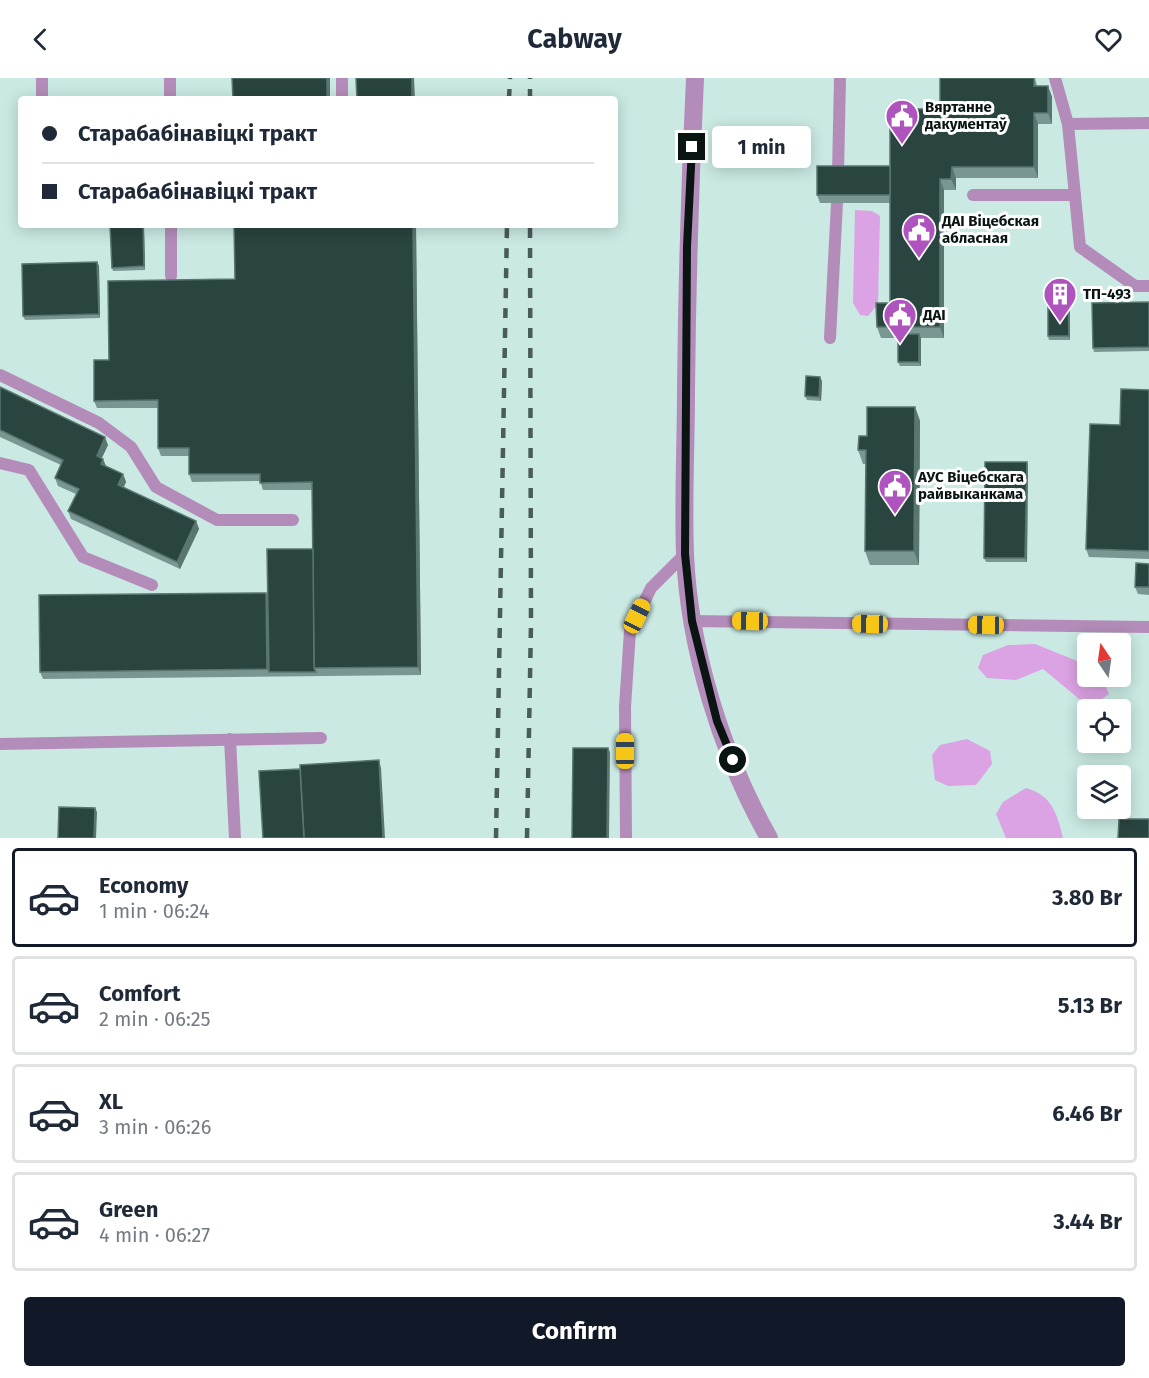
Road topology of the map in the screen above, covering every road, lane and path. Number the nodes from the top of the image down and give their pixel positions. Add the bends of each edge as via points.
1 (42, 78) edge
2 (170, 78) edge
3 (342, 78) edge
4 (694, 78) edge
5 (840, 78) edge
6 (1055, 78) edge
7 (42, 96) edge
8 (170, 96) edge
9 (342, 96) edge
10 (1149, 123) edge
11 (1068, 124) junction
12 (838, 173) edge
13 (973, 195) dead end
14 (1075, 195) junction
15 (837, 203) edge
16 (171, 228) edge
17 (171, 276) dead end
18 (1149, 286) edge
19 (830, 338) dead end
20 (0, 375) edge
21 (0, 463) edge
22 (294, 520) dead end
23 (685, 554) junction
24 (152, 585) dead end
25 (692, 621) junction
26 (1149, 627) edge
27 (321, 738) dead end
28 (230, 739) junction
29 (0, 744) edge
30 (756, 814) junction
31 (235, 838) edge
32 (626, 838) edge
33 (761, 838) edge
34 (769, 838) edge

1 - 7 lane
2 - 8 lane
3 - 9 lane
4 - 23 street via 687,246
5 - 12 lane
6 - 11 lane
10 - 11 lane
11 - 14 lane
13 - 14 lane
14 - 18 lane via 1080,247 1135,286
15 - 19 lane
16 - 17 lane
20 - 22 lane via 99,423 131,447 156,487 217,520
21 - 24 lane via 29,470 83,557
23 - 25 street
23 - 32 lane via 651,588 630,631 625,707
25 - 26 lane
25 - 30 street via 717,721
27 - 28 lane
28 - 29 lane
28 - 31 lane
30 - 33 lane
30 - 34 street

